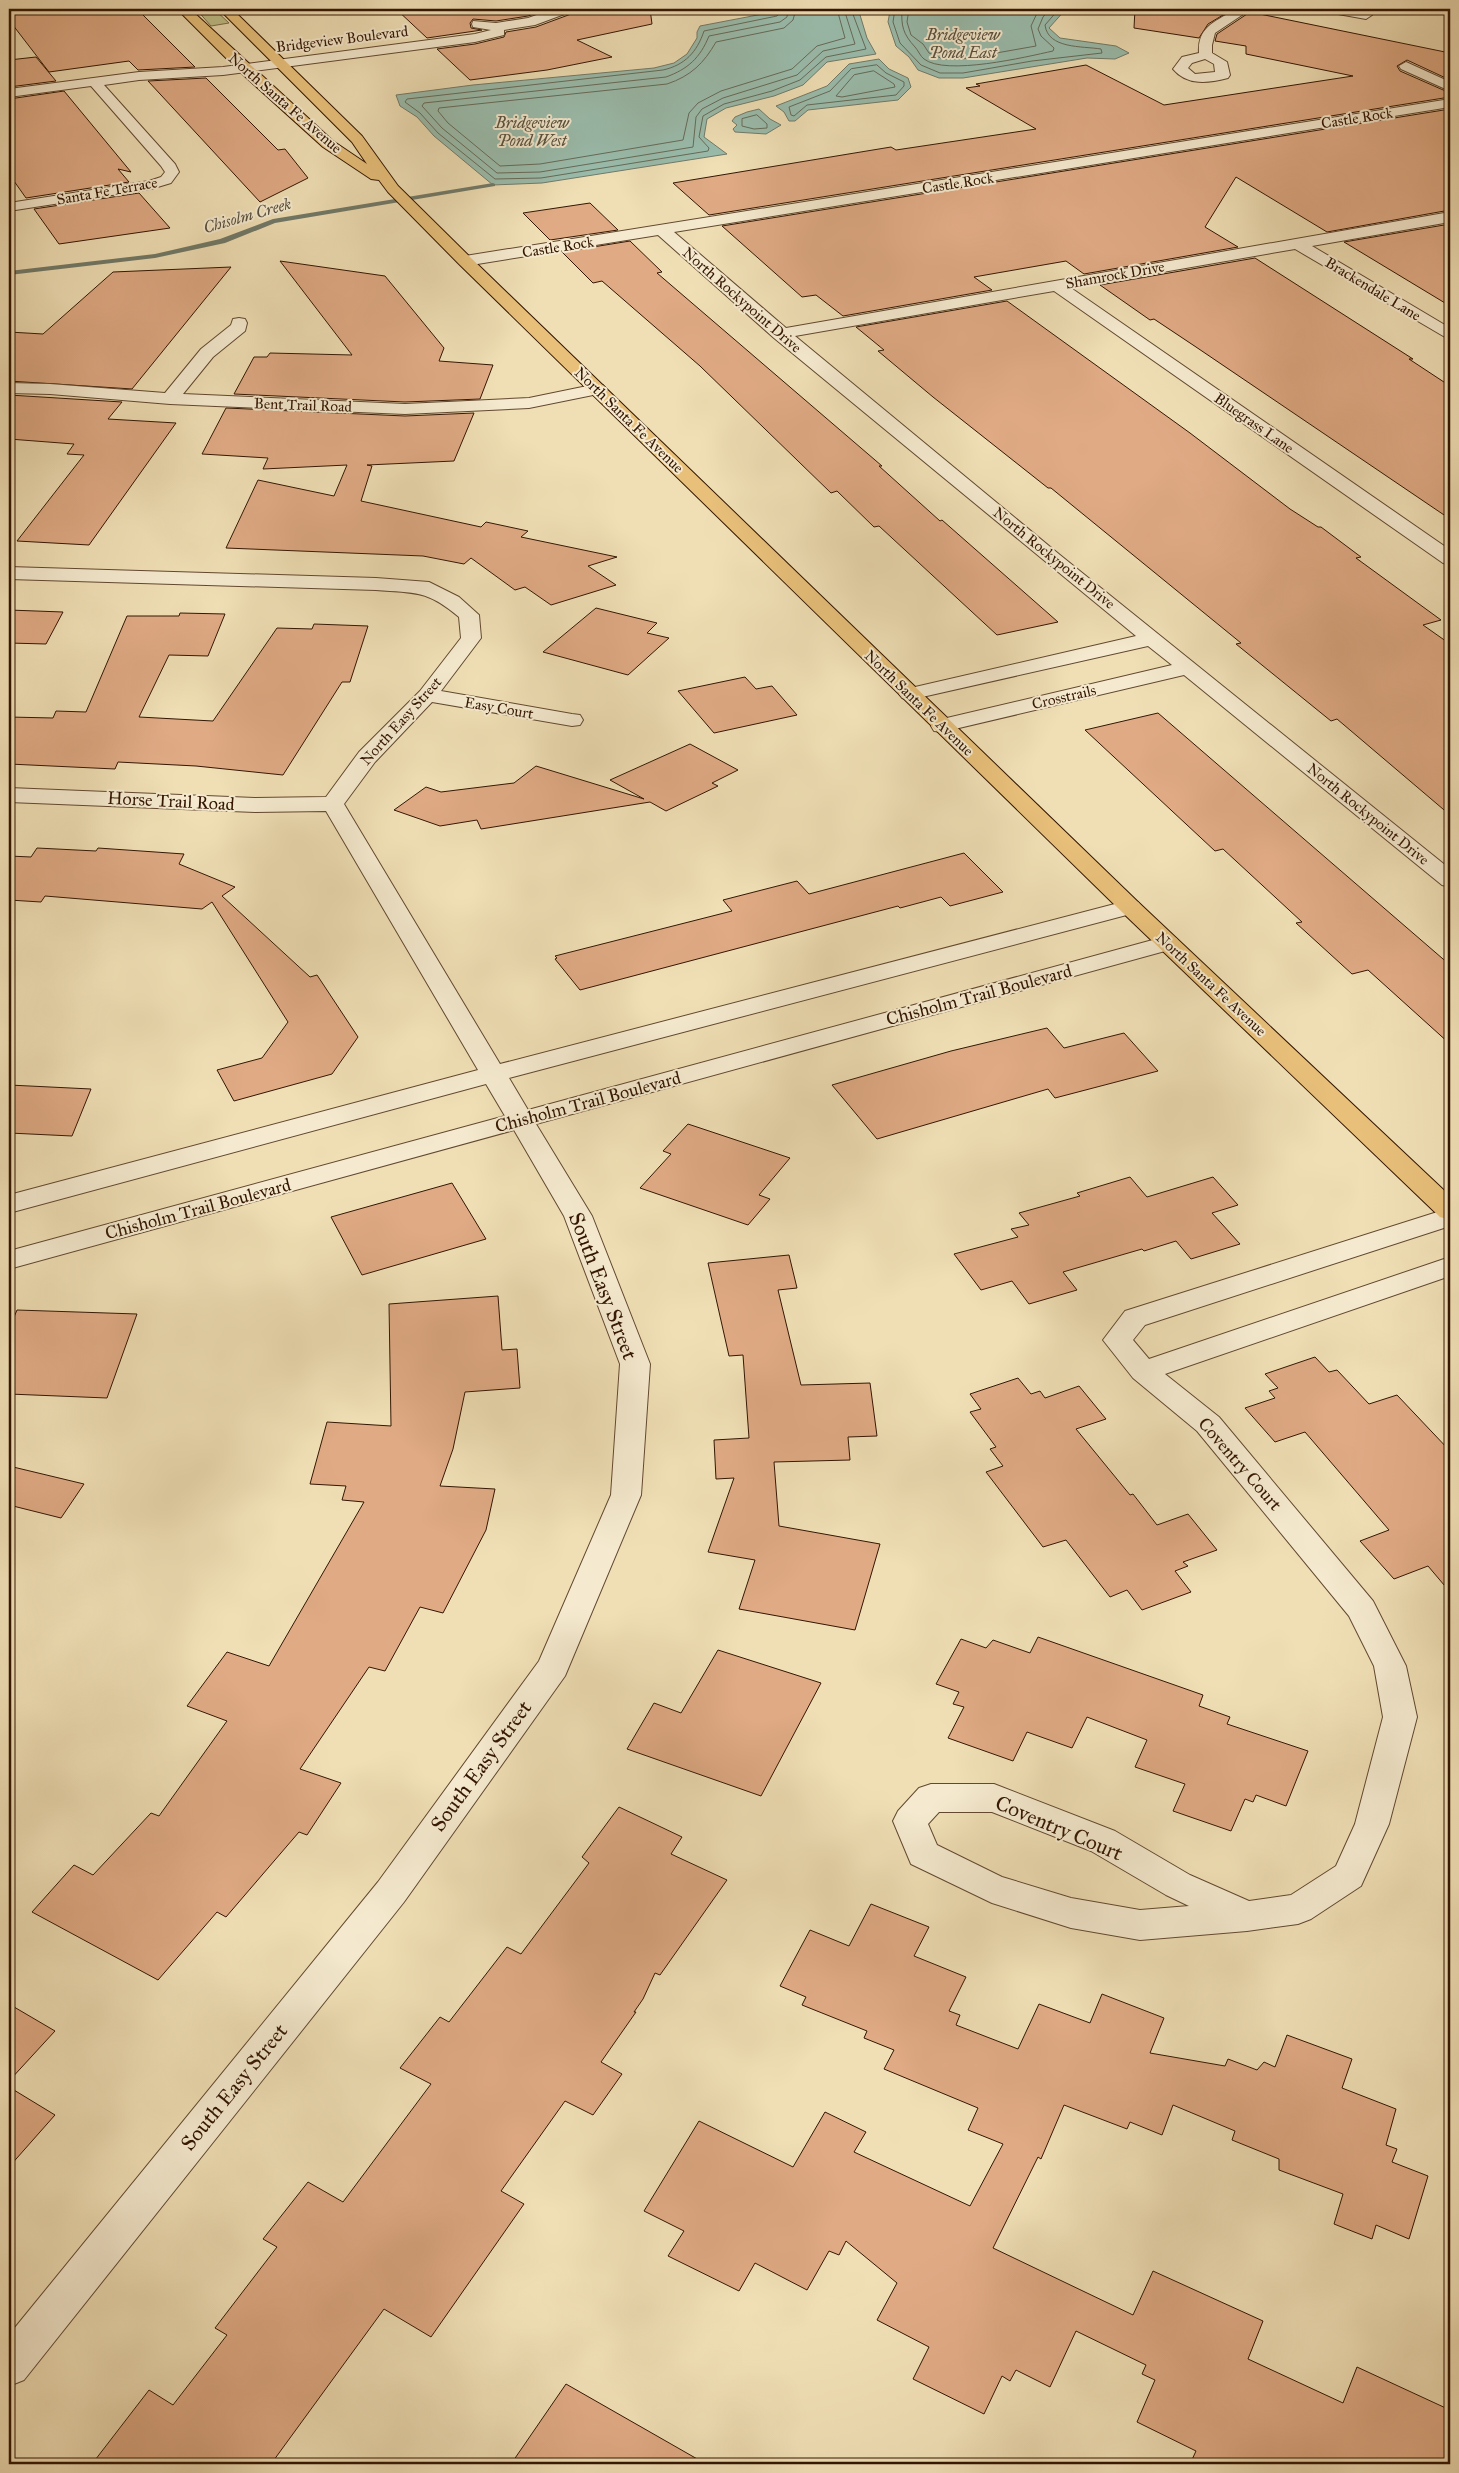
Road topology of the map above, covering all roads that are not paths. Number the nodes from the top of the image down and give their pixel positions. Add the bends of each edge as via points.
1 (183, 9) edge
2 (226, 9) edge
3 (565, 9) edge
4 (1245, 9) edge
5 (1332, 9) edge
6 (1366, 15) dead end
7 (467, 24) dead end
8 (496, 27) junction
9 (287, 48) dead end
10 (268, 51) junction
11 (1206, 55) dead end
12 (231, 56) junction
13 (281, 64) junction
14 (1406, 66) dead end
15 (244, 68) junction
16 (139, 76) junction
17 (94, 82) junction
18 (1450, 87) edge
19 (9, 93) edge
20 (1450, 103) edge
21 (394, 189) junction
22 (9, 207) edge
23 (1450, 217) edge
24 (662, 230) junction
25 (1296, 243) junction
26 (465, 261) junction
27 (1057, 286) junction
28 (239, 323) dead end
29 (780, 334) junction
30 (1450, 335) edge
31 (9, 388) edge
32 (597, 389) junction
33 (170, 399) junction
34 (1450, 559) edge
35 (9, 573) edge
36 (1152, 638) junction
37 (1186, 668) junction
38 (909, 694) junction
39 (427, 695) junction
40 (572, 720) dead end
41 (942, 726) junction
42 (9, 795) edge
43 (334, 804) junction
44 (1450, 853) edge
45 (1425, 859) junction
46 (1450, 880) edge
47 (1130, 908) junction
48 (1168, 943) junction
49 (493, 1074) junction
50 (521, 1120) junction
51 (9, 1204) edge
52 (1450, 1211) edge
53 (1450, 1217) edge
54 (9, 1260) edge
55 (1450, 1266) edge
56 (1143, 1371) junction
57 (1247, 1916) junction
58 (9, 2366) edge

1 - 12 main road, North Santa Fe Avenue
2 - 10 main road, North Santa Fe Avenue
3 - 8 street, Bridgeview Boulevard via 530,22
4 - 11 street via 1209,31
5 - 6 street
7 - 8 street, Bridgeview Boulevard
8 - 13 street, Bridgeview Boulevard via 498,32 475,38
9 - 10 street, Bridgeview Boulevard
10 - 12 street, Bridgeview Boulevard
10 - 13 main road, North Santa Fe Avenue
12 - 15 main road, North Santa Fe Avenue
12 - 16 street, Bridgeview Boulevard
13 - 15 street, Bridgeview Boulevard
13 - 21 main road, North Santa Fe Avenue via 357,139
14 - 18 street
15 - 16 street, Bridgeview Boulevard
15 - 21 main road, North Santa Fe Avenue via 328,144
16 - 17 street
17 - 19 street
17 - 22 street, Santa Fe Terrace via 172,172 166,180 151,185
20 - 24 street, Castle Rock
21 - 26 main road, North Santa Fe Avenue
23 - 25 street, Shamrock Drive
24 - 26 street, Castle Rock
24 - 29 street, North Rockypoint Drive
25 - 27 street, Shamrock Drive
25 - 30 street, Brackendale Lane
26 - 32 main road, North Santa Fe Avenue
27 - 29 street, Shamrock Drive
27 - 34 street, Bluegrass Lane
28 - 33 street via 240,327 207,353
29 - 36 street, North Rockypoint Drive
31 - 33 street, Bent Trail Road
32 - 33 street, Bent Trail Road via 529,403 405,409
32 - 38 main road, North Santa Fe Avenue
35 - 39 street, North Easy Street via 429,588 469,615 471,638
36 - 37 street, North Rockypoint Drive
36 - 38 street
37 - 41 street, Crosstrails
37 - 45 street, North Rockypoint Drive
38 - 41 main road, North Santa Fe Avenue
39 - 40 street, Easy Court
39 - 43 street, North Easy Street via 367,757
41 - 47 main road, North Santa Fe Avenue
42 - 43 street, Horse Trail Road via 255,805
43 - 49 street
44 - 45 street
45 - 46 street, North Rockypoint Drive
47 - 48 main road, North Santa Fe Avenue
47 - 49 street
48 - 50 street, Chisholm Trail Boulevard
48 - 52 main road, North Santa Fe Avenue
49 - 50 street, South Easy Street
49 - 51 street
50 - 54 street, Chisholm Trail Boulevard
50 - 58 street, South Easy Street via 578,1216 635,1364 626,1495 553,1667 391,1892
53 - 56 street, Coventry Court via 1135,1318 1117,1340
55 - 56 street
56 - 57 street, Coventry Court via 1208,1424 1362,1609 1390,1666 1400,1717 1372,1824 1349,1876 1298,1909
57 - 57 street, Coventry Court via 1178,1885 1103,1841 994,1798 931,1798 910,1821 923,1854 992,1888 1072,1913 1140,1925

